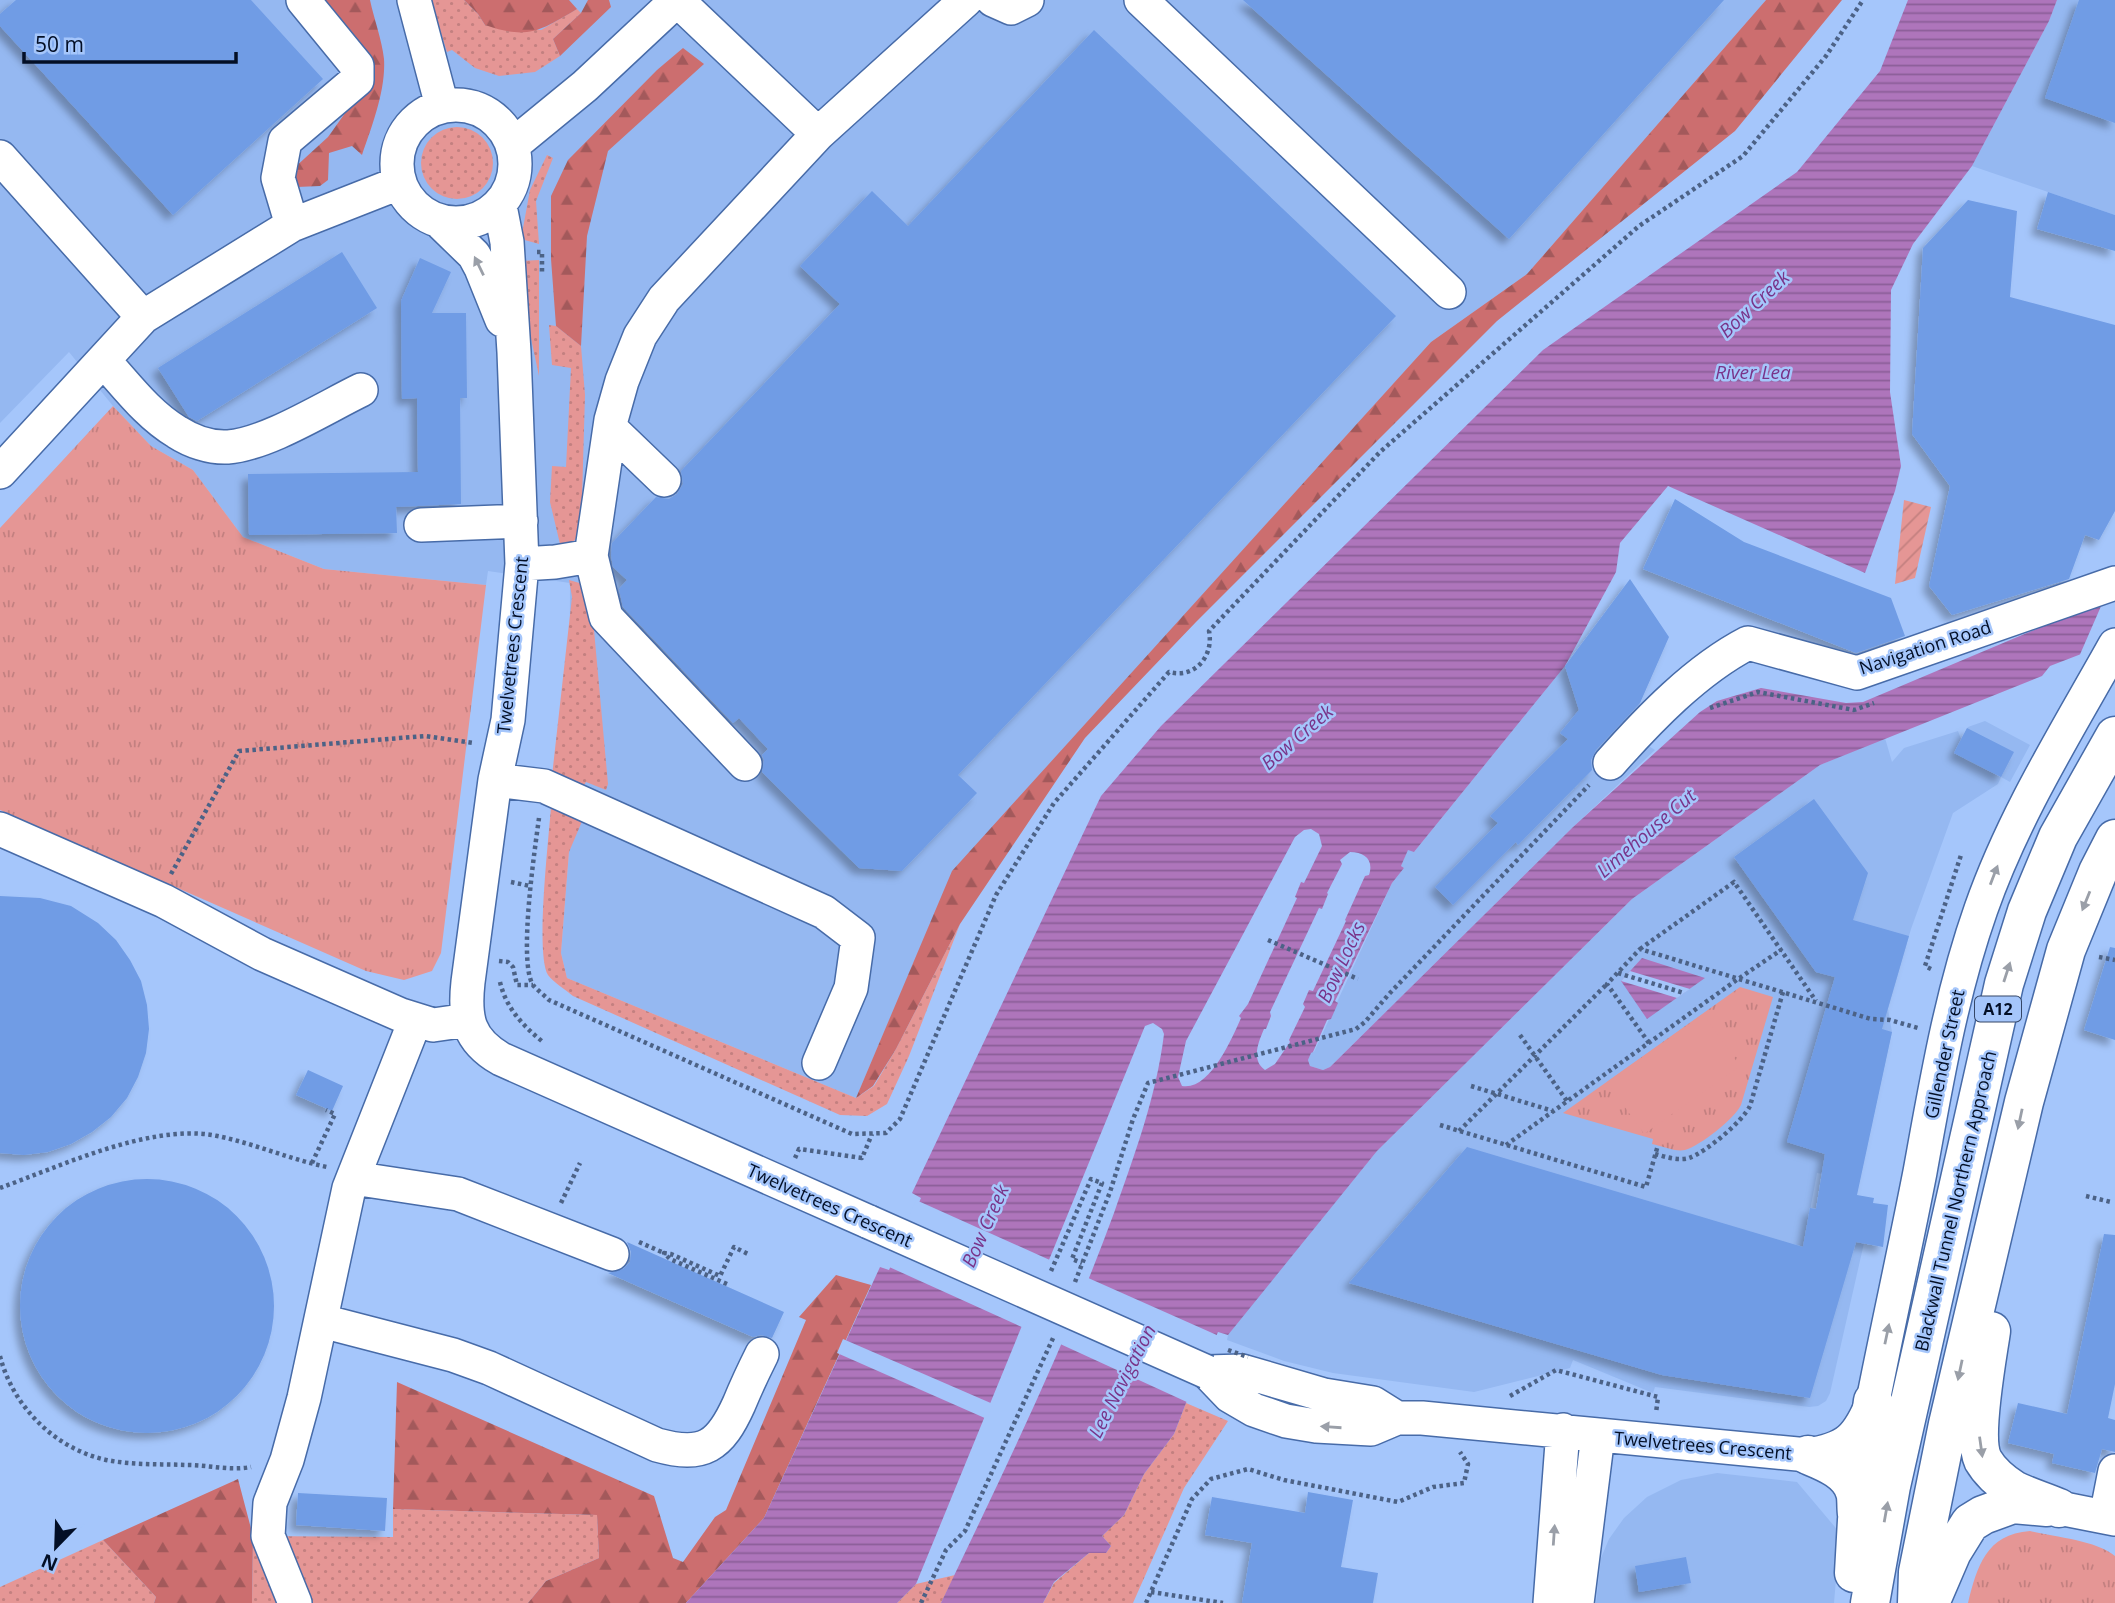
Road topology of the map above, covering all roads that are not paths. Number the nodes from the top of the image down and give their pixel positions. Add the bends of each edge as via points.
1 (303, 0) edge
2 (414, 0) edge
3 (677, 0) edge
4 (966, 0) edge
5 (993, 0) edge
6 (1027, 0) edge
7 (1141, 0) edge
8 (442, 106) junction
9 (818, 134) junction
10 (513, 145) junction
11 (0, 157) edge
12 (399, 183) junction
13 (500, 206) junction
14 (440, 222) junction
15 (292, 225) junction
16 (1449, 292) dead end
17 (144, 317) junction
18 (514, 352) junction
19 (104, 361) junction
20 (361, 390) dead end
21 (610, 428) junction
22 (0, 472) edge
23 (664, 480) dead end
24 (521, 521) junction
25 (422, 525) dead end
26 (592, 555) junction
27 (523, 564) junction
28 (2115, 583) edge
29 (2108, 658) edge
30 (2115, 736) edge
31 (1610, 763) road end
32 (745, 764) dead end
33 (495, 780) junction
34 (0, 829) edge
35 (2115, 839) edge
36 (468, 1020) junction
37 (415, 1021) junction
38 (819, 1063) dead end
39 (354, 1175) junction
40 (2006, 1185) junction
41 (612, 1254) dead end
42 (322, 1321) junction
43 (762, 1354) dead end
44 (1873, 1401) junction
45 (1563, 1430) junction
46 (1598, 1435) junction
47 (1808, 1455) junction
48 (2115, 1471) edge
49 (2059, 1508) junction
50 (2110, 1518) edge
51 (1857, 1520) junction
52 (295, 1603) edge
53 (1550, 1603) edge
54 (1577, 1603) edge
55 (1853, 1603) edge
56 (1870, 1603) edge
57 (1917, 1603) edge
58 (1930, 1603) edge

1 - 15 street via 357,66 357,80 285,141 278,178
2 - 8 street
3 - 9 street
3 - 10 street
4 - 9 street
5 - 6 street via 1011,8
7 - 16 street
8 - 10 street via 464,104 485,111 502,125
8 - 12 street via 424,113 409,127 396,163
9 - 21 street via 664,299 640,336
10 - 13 street via 517,166 512,188
11 - 17 street
12 - 14 street via 415,208
12 - 15 street
13 - 14 street via 472,222
13 - 18 street, Twelvetrees Crescent via 507,242
18 -> 14 street, Twelvetrees Crescent via 481,268
15 - 17 street
17 - 19 street
18 - 24 street, Twelvetrees Crescent
19 - 20 street via 150,412 176,432 201,444 227,447 263,438
19 - 22 street
21 - 23 street
21 - 26 street
24 - 25 street
24 - 27 street, Twelvetrees Crescent
26 - 27 street
26 - 32 street via 606,617
27 - 33 street, Twelvetrees Crescent via 508,720
28 - 31 street, Navigation Road via 1857,673 1748,643 1721,656 1639,730
44 -> 29 street, Gillender Street via 1942,1056 1980,911 2036,785
56 -> 30 highway, Blackwall Tunnel Northern Approach / A12 via 1899,1445 2004,984 2027,911 2058,837
33 - 36 street, Twelvetrees Crescent via 468,982
33 - 38 street via 544,786 587,804 824,912 858,938 851,988
34 - 37 street via 164,901 237,943
35 -> 40 highway, A12 via 2066,950
36 - 37 street via 433,1025
36 - 45 street, Twelvetrees Crescent, bridge via 480,1042 501,1059 1236,1384 1254,1410 1280,1420 1371,1429 1398,1418 1433,1418
37 - 39 street
39 - 41 street via 458,1195
39 - 42 street
40 -> 49 highway via 1979,1443 1992,1473 2013,1489
40 -> 57 highway, A12 via 1951,1412
42 - 43 street via 453,1355 657,1445 684,1450 717,1441 728,1429
42 - 52 street via 287,1460 270,1503 268,1536
44 - 47 street, Gillender Street via 1865,1421 1844,1446
44 - 51 highway
45 - 46 street, Twelvetrees Crescent
53 -> 45 street
46 - 47 street, Twelvetrees Crescent
46 - 54 street, Twelvetrees Crescent
47 - 51 highway via 1845,1476 1855,1491
48 - 50 street
49 - 50 street
49 - 58 highway via 2013,1504 1970,1523
51 - 55 highway

